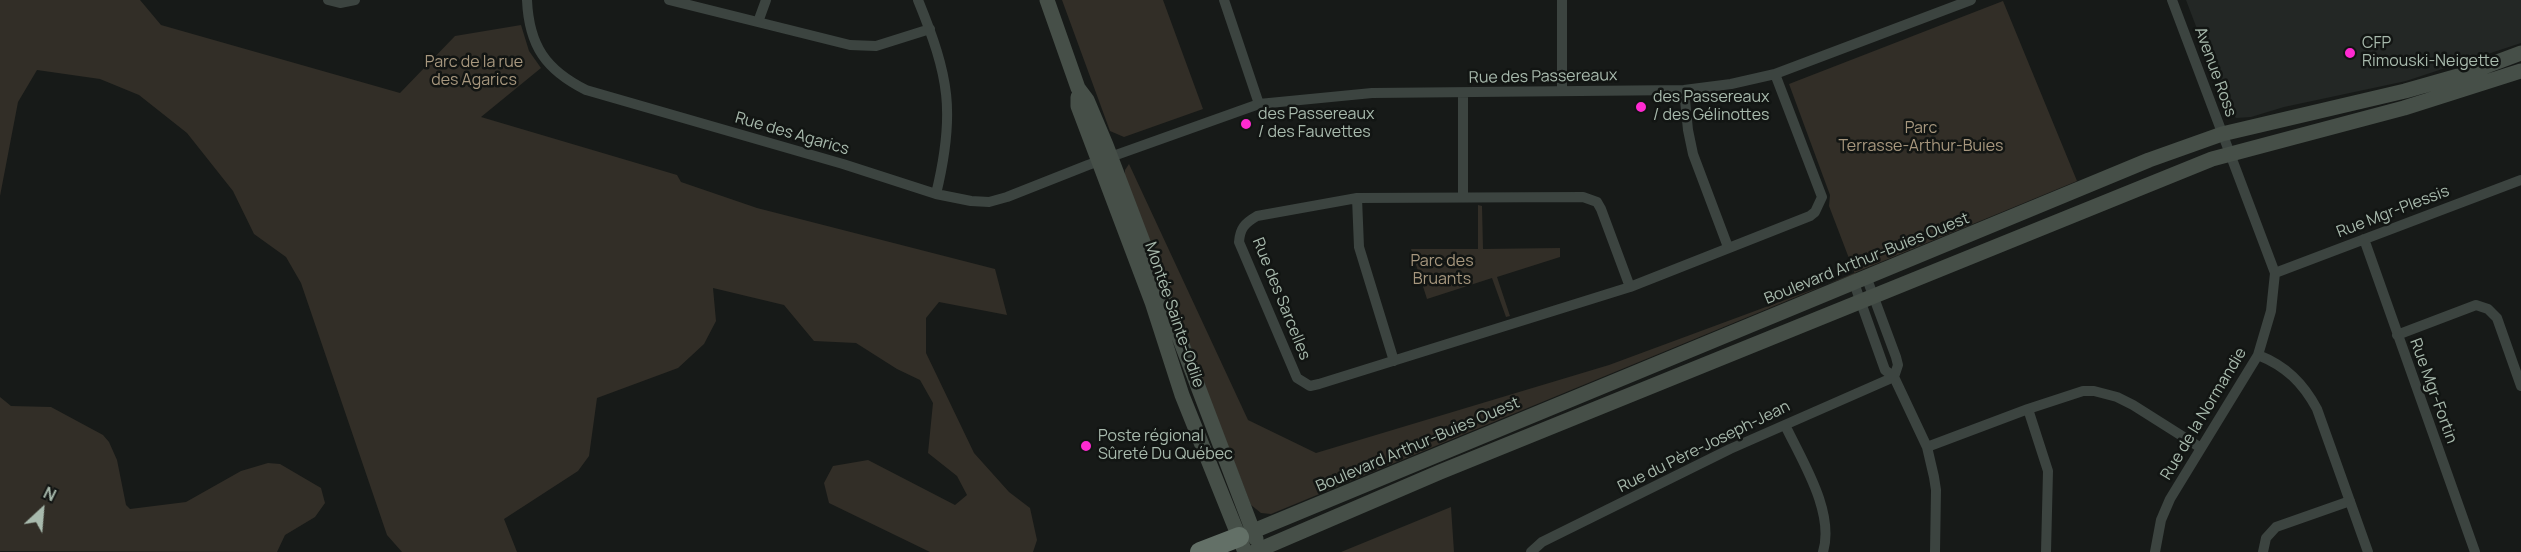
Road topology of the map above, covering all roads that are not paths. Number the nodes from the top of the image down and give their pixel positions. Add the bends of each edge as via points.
1 (328, 0) edge
2 (355, 0) edge
3 (527, 0) edge
4 (669, 0) edge
5 (766, 0) edge
6 (918, 0) edge
7 (1047, 0) edge
8 (1224, 0) edge
9 (1562, 0) edge
10 (1971, 0) edge
11 (2172, 0) edge
12 (759, 22) junction
13 (930, 29) junction
14 (2521, 53) edge
15 (2521, 71) edge
16 (1775, 74) junction
17 (1684, 90) junction
18 (1562, 91) junction
19 (1463, 93) junction
20 (1259, 104) junction
21 (2222, 135) junction
22 (2229, 153) junction
23 (1104, 159) junction
24 (2521, 180) edge
25 (936, 194) junction
26 (1463, 197) junction
27 (1357, 198) junction
28 (2364, 239) junction
29 (1728, 247) junction
30 (2275, 273) junction
31 (1860, 281) junction
32 (1630, 287) junction
33 (1867, 300) junction
34 (2397, 335) junction
35 (2258, 355) junction
36 (1394, 361) junction
37 (1893, 377) junction
38 (2521, 386) edge
39 (2028, 410) junction
40 (1785, 425) junction
41 (1927, 447) junction
42 (2201, 448) junction
43 (2350, 501) junction
44 (1252, 546) edge
45 (1200, 552) edge
46 (1531, 552) edge
47 (1823, 552) edge
48 (1935, 552) edge
49 (2046, 552) edge
50 (2155, 552) edge
51 (2263, 552) edge
52 (2368, 552) edge
53 (2475, 552) edge

1 - 2 street
3 - 25 street, Rue des Agarics via 532,35 539,50 557,72 586,90
4 - 12 street
5 - 12 street
6 - 13 street
7 - 23 street, Montée Sainte-Odile via 1078,88 1078,106
8 - 20 street
9 - 18 street
10 - 16 street, Rue des Passereaux
11 - 21 street, Avenue Ross
12 - 13 street via 864,46
13 - 25 street via 942,63 948,103 945,154
14 - 21 street, Boulevard Arthur-Buies Ouest via 2405,91
15 - 22 street, Boulevard Arthur-Buies Ouest via 2404,108
16 - 17 street, Rue des Passereaux
16 - 29 street, Rue des Sarcelles via 1822,197 1810,216
17 - 18 street, Rue des Passereaux
17 - 29 street via 1694,154
18 - 19 street, Rue des Passereaux
19 - 20 street, Rue des Passereaux via 1372,93
19 - 26 street
20 - 23 street, Rue des Passereaux
21 - 22 street, Avenue Ross
21 - 31 street, Boulevard Arthur-Buies Ouest via 2149,160
22 - 30 street, Rue de la Normandie
22 - 33 street, Boulevard Arthur-Buies Ouest
23 - 25 street, Rue des Agarics via 988,202
23 - 44 street, Montée Sainte-Odile via 1182,395
24 - 28 street, Rue Mgr-Plessis
26 - 27 street, Rue des Sarcelles
26 - 32 street, Rue des Sarcelles via 1590,198 1601,208
27 - 36 street via 1359,247
27 - 36 street, Rue des Sarcelles via 1257,216 1240,231 1239,242 1297,378 1303,383 1310,386
28 - 30 street, Rue Mgr-Plessis
28 - 34 street, Rue Mgr-Fortin
29 - 32 street, Rue des Sarcelles
30 - 35 street, Rue de la Normandie via 2271,311
31 - 33 street
31 - 44 street, Boulevard Arthur-Buies Ouest
32 - 36 street, Rue des Sarcelles
33 - 37 street via 1885,370
33 - 44 street, Boulevard Arthur-Buies Ouest
34 - 38 street via 2476,305 2488,309 2497,318
34 - 53 street, Rue Mgr-Fortin
35 - 42 street, Rue de la Normandie
35 - 43 street via 2271,360 2307,389
37 - 40 street, Rue du Père-Joseph-Jean
37 - 41 street
39 - 41 street
39 - 42 street via 2083,391 2106,393 2133,405
39 - 49 street via 2048,471
40 - 46 street, Rue du Père-Joseph-Jean via 1542,542
40 - 47 street via 1824,511 1827,527
41 - 48 street via 1936,490
42 - 50 street, Rue de la Normandie via 2170,499
43 - 51 street via 2276,527 2266,537
43 - 52 street
44 - 45 highway

